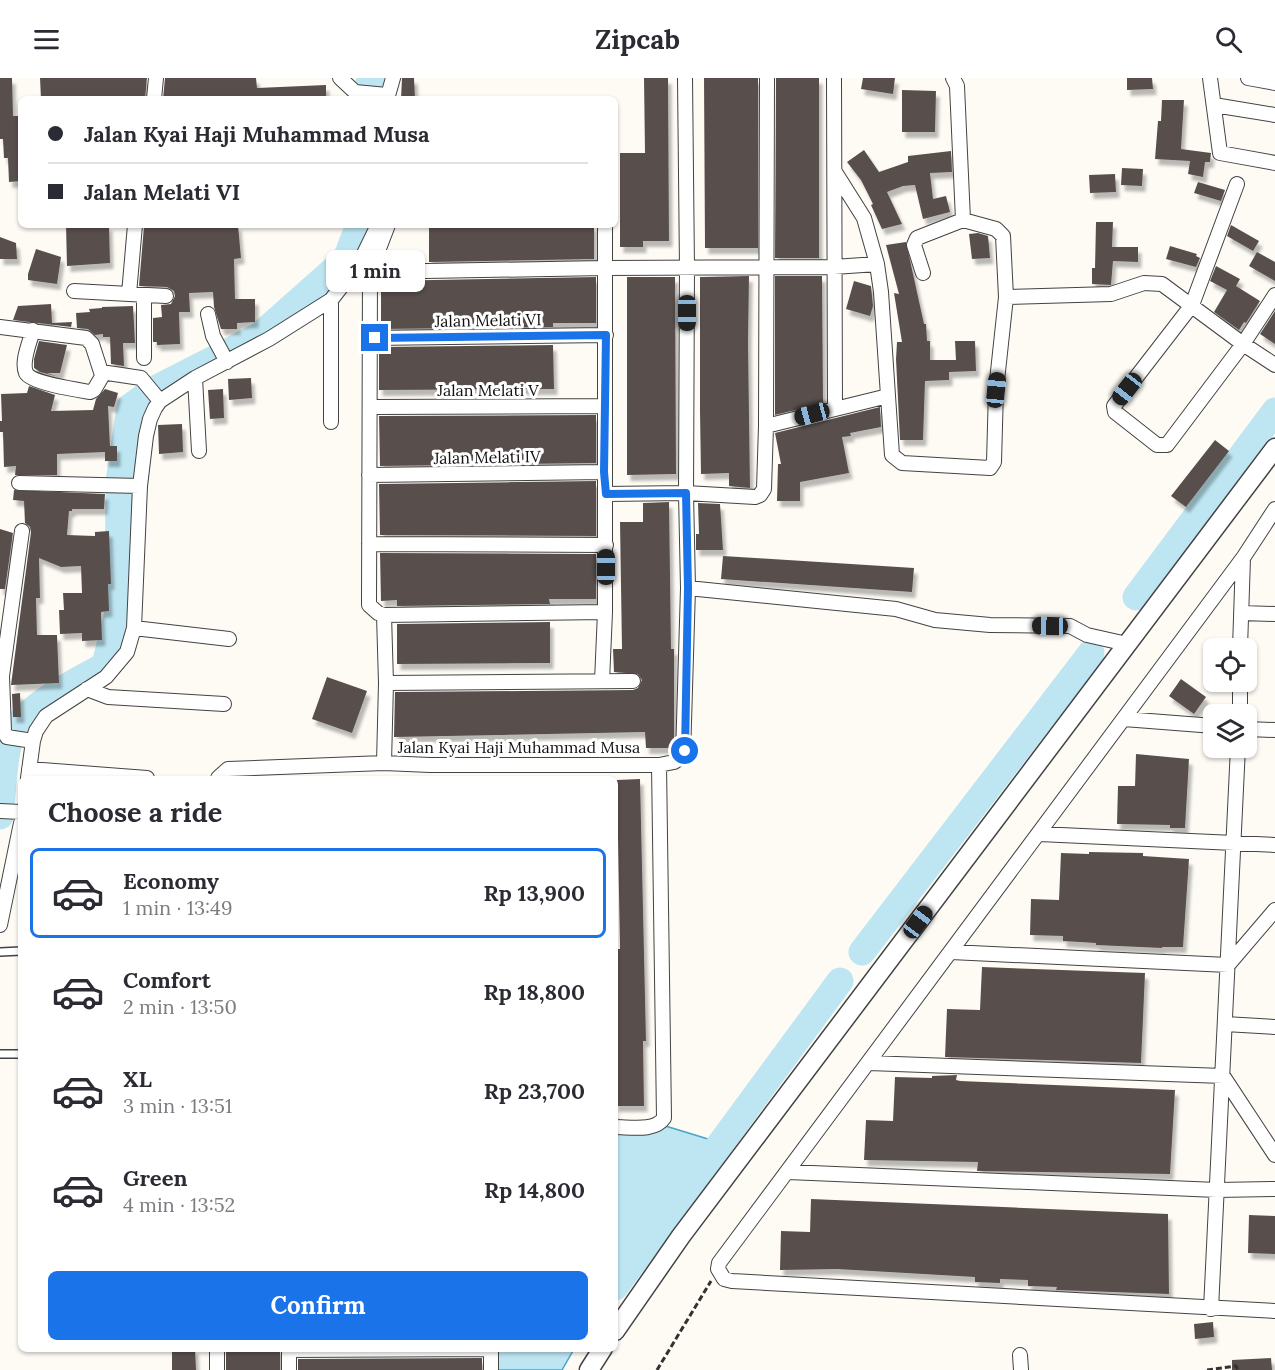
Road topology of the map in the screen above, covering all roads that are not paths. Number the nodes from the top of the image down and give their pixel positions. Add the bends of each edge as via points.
1 (156, 78) edge
2 (340, 78) edge
3 (393, 78) edge
4 (685, 78) edge
5 (767, 78) edge
6 (834, 78) edge
7 (953, 78) edge
8 (1210, 78) edge
9 (1248, 78) edge
10 (1275, 83) edge
11 (154, 96) edge
12 (380, 96) edge
13 (387, 96) edge
14 (1214, 105) junction
15 (1275, 115) edge
16 (1275, 163) edge
17 (835, 172) junction
18 (1237, 184) dead end
19 (963, 220) junction
20 (135, 228) edge
21 (377, 228) edge
22 (387, 228) edge
23 (605, 228) edge
24 (877, 264) junction
25 (767, 267) junction
26 (834, 267) junction
27 (605, 268) junction
28 (687, 268) junction
29 (370, 272) junction
30 (923, 273) dead end
31 (74, 291) dead end
32 (129, 294) junction
33 (144, 295) junction
34 (1275, 295) edge
35 (166, 296) dead end
36 (1006, 297) junction
37 (331, 300) junction
38 (1192, 305) junction
39 (208, 314) dead end
40 (0, 327) edge
41 (33, 330) junction
42 (606, 335) junction
43 (371, 338) junction
44 (1243, 344) junction
45 (224, 356) junction
46 (144, 358) dead end
47 (1275, 365) edge
48 (104, 374) junction
49 (195, 378) junction
50 (888, 396) junction
51 (157, 398) junction
52 (605, 406) junction
53 (371, 407) junction
54 (836, 408) junction
55 (331, 422) dead end
56 (766, 426) junction
57 (1275, 448) edge
58 (199, 451) dead end
59 (604, 472) junction
60 (369, 475) junction
61 (19, 483) dead end
62 (134, 486) junction
63 (686, 493) junction
64 (606, 494) junction
65 (1275, 509) edge
66 (22, 531) dead end
67 (369, 544) junction
68 (606, 544) junction
69 (1243, 558) junction
70 (688, 588) junction
71 (605, 612) junction
72 (1241, 613) junction
73 (1275, 614) edge
74 (384, 615) junction
75 (134, 628) junction
76 (1240, 638) edge
77 (229, 639) dead end
78 (1125, 644) junction
79 (602, 681) junction
80 (633, 681) dead end
81 (386, 683) junction
82 (87, 689) junction
83 (224, 704) dead end
84 (1124, 719) junction
85 (1203, 725) edge
86 (1257, 729) edge
87 (1275, 730) edge
88 (33, 741) junction
89 (1238, 758) edge
90 (384, 763) junction
91 (659, 765) junction
92 (430, 772) edge
93 (28, 774) edge
94 (88, 776) edge
95 (220, 776) edge
96 (1039, 834) junction
97 (18, 842) edge
98 (1234, 843) junction
99 (1275, 845) edge
100 (10, 885) edge
101 (1275, 910) edge
102 (0, 925) edge
103 (18, 951) edge
104 (0, 952) edge
105 (951, 952) junction
106 (1228, 965) junction
107 (1225, 1024) junction
108 (1275, 1027) edge
109 (0, 1054) edge
110 (18, 1054) edge
111 (869, 1063) junction
112 (1222, 1076) junction
113 (618, 1127) edge
114 (1275, 1155) edge
115 (788, 1172) junction
116 (1275, 1189) edge
117 (1217, 1190) junction
118 (1211, 1309) junction
119 (1275, 1311) edge
120 (618, 1327) edge
121 (217, 1352) edge
122 (289, 1352) edge
123 (491, 1352) edge
124 (600, 1352) edge
125 (1020, 1355) dead end
126 (217, 1370) edge
127 (289, 1370) edge
128 (491, 1370) edge
129 (589, 1370) edge
130 (1021, 1370) edge

1 - 11 street
2 - 12 street via 352,91
3 - 13 street
4 - 28 street, Jalan Kyai Haji Muhammad Musa
5 - 25 street
6 - 17 street
7 - 19 street via 957,86
8 - 14 street
9 - 10 street
14 - 15 street
14 - 16 street via 1220,153
17 - 24 street via 864,218
17 - 26 street
18 - 38 street
19 - 30 street via 917,238 915,245
19 - 36 street via 996,229 1003,236
20 - 32 street
21 - 37 street via 359,264
22 - 29 street
23 - 27 street
24 - 26 street
24 - 50 street
25 - 26 street
25 - 28 street
25 - 56 street
26 - 54 street
27 - 28 street
27 - 29 street
27 - 42 street
28 - 63 street, Jalan Kyai Haji Muhammad Musa
29 - 43 street
31 - 32 street
32 - 33 street
33 - 35 street
33 - 46 street
34 - 44 street
36 - 38 street via 1110,294 1155,282
36 - 50 street via 992,467 897,461 892,455
37 - 45 street via 269,339
37 - 55 street
38 - 44 street
38 - 44 street via 1113,407 1157,445 1167,445
39 - 45 street via 213,336
40 - 41 street
41 - 48 street via 89,339 99,370
41 - 48 street via 25,366 30,377 90,392
42 - 43 street, Jalan Melati VI
42 - 52 street
43 - 53 street
44 - 47 street
45 - 49 street
48 - 51 street via 138,377
49 - 51 street
49 - 58 street
50 - 54 street
51 - 62 street
52 - 53 street, Jalan Melati V
52 - 59 street
53 - 60 street
54 - 56 street
56 - 63 street via 764,489 760,495
57 - 78 street
59 - 60 street, Jalan Melati IV
59 - 64 street
60 - 67 street
61 - 62 street
62 - 75 street
63 - 64 street
63 - 70 street, Jalan Kyai Haji Muhammad Musa
64 - 68 street
65 - 69 street
66 - 88 street via 2,676 4,731 13,738
67 - 68 street
67 - 74 street via 368,601 372,609
68 - 71 street
69 - 72 street
69 - 84 street
70 - 78 street via 896,609 935,620 1070,626 1087,635
70 - 91 street, Jalan Kyai Haji Muhammad Musa via 685,751 678,761
71 - 74 street
71 - 79 street
72 - 73 street
72 - 76 street
74 - 81 street
75 - 77 street
75 - 82 street via 127,652 106,677
78 - 120 street via 681,1236
79 - 80 street
79 - 81 street
81 - 90 street
82 - 83 street via 108,697
82 - 88 street via 46,716
84 - 85 street
84 - 96 street
86 - 87 street
88 - 93 street
89 - 98 street
90 - 92 street, Jalan Kyai Haji Muhammad Musa
90 - 95 street, Jalan Kyai Haji Muhammad Musa via 228,769
91 - 92 street, Jalan Kyai Haji Muhammad Musa
91 - 113 street via 664,1118 651,1127
93 - 94 street
96 - 98 street
96 - 105 street
97 - 100 street
98 - 99 street
98 - 106 street
100 - 102 street
101 - 106 street
103 - 104 lane
105 - 106 street
105 - 111 street
106 - 107 street
107 - 108 street
107 - 112 street
109 - 110 lane
111 - 112 street
111 - 115 street
112 - 114 street
112 - 117 street
115 - 117 street
115 - 118 street via 719,1263 724,1280
116 - 117 street
117 - 118 street
118 - 119 street
121 - 126 street
122 - 127 street
123 - 128 street
124 - 129 street
125 - 130 street

